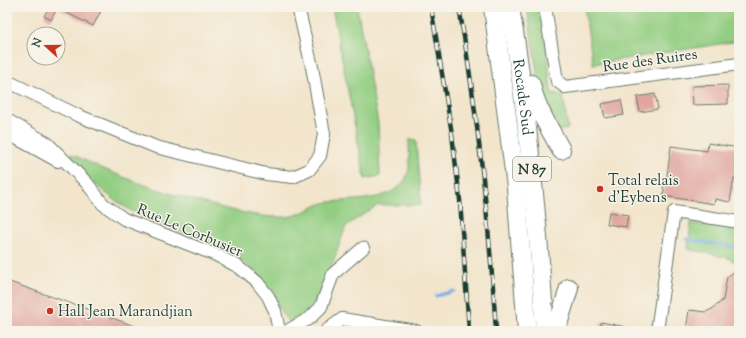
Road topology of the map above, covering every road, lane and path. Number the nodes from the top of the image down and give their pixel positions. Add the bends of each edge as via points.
1 (298, 7) edge
2 (493, 7) edge
3 (510, 7) edge
4 (514, 7) edge
5 (546, 7) edge
6 (739, 64) edge
7 (7, 81) edge
8 (7, 120) edge
9 (7, 133) edge
10 (561, 150) dead end
11 (71, 168) junction
12 (739, 222) edge
13 (363, 248) dead end
14 (569, 288) dead end
15 (279, 331) edge
16 (287, 331) edge
17 (326, 331) edge
18 (416, 331) edge
19 (528, 331) edge
20 (545, 331) edge
21 (556, 331) edge
22 (657, 331) edge

1 - 7 street via 324,134 320,156 310,170 293,177 266,174 156,147 77,115
2 - 19 highway, Rocade Sud / N 87 via 517,194
3 - 20 highway, Rocade Sud / N 87 via 534,185
4 - 10 highway, N 87 via 536,102
5 - 6 street, Rue des Ruires via 557,81 565,87
8 - 11 street via 47,143
9 - 11 street
11 - 15 street, Rue Le Corbusier via 103,204 124,219 216,255 239,267 257,282 268,296 275,311
12 - 22 street via 674,212
13 - 16 street via 333,274 321,307 310,318
14 - 21 highway
17 - 18 street via 342,319

